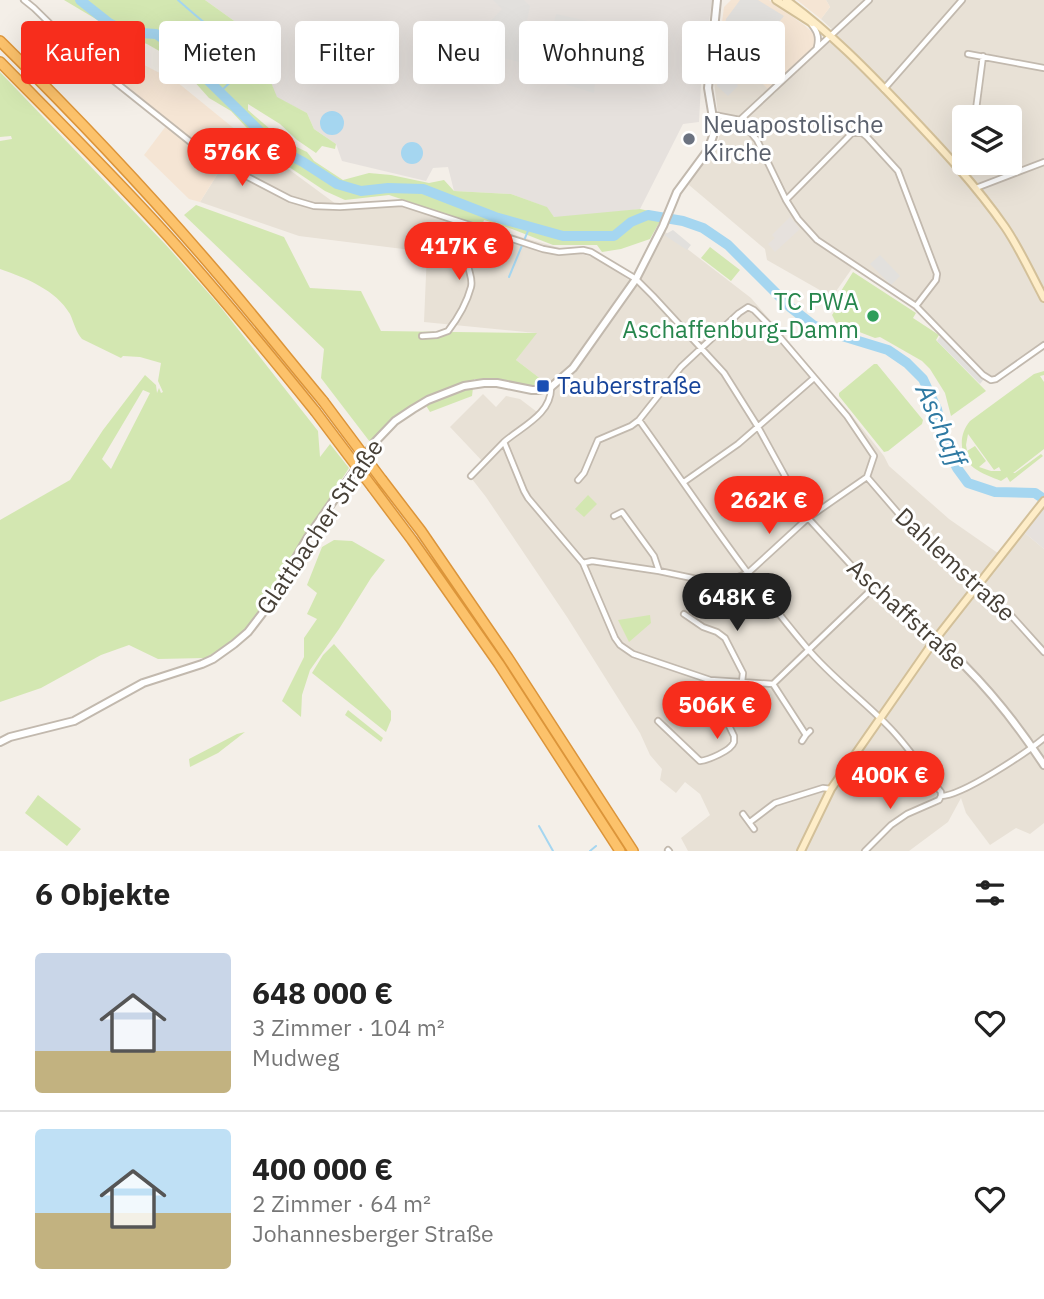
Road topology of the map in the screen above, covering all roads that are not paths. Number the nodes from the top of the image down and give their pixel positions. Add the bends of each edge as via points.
1 (24, 0) edge
2 (717, 0) edge
3 (776, 0) edge
4 (786, 0) edge
5 (869, 0) edge
6 (962, 0) edge
7 (808, 21) junction
8 (831, 35) junction
9 (0, 41) edge
10 (817, 48) junction
11 (968, 54) dead end
12 (983, 57) junction
13 (0, 62) edge
14 (1044, 68) edge
15 (884, 89) junction
16 (977, 105) edge
17 (713, 115) junction
18 (740, 120) junction
19 (952, 160) edge
20 (1044, 162) edge
21 (965, 175) edge
22 (976, 188) junction
23 (786, 200) junction
24 (482, 230) junction
25 (636, 279) junction
26 (1044, 298) edge
27 (916, 306) junction
28 (422, 336) dead end
29 (1044, 345) edge
30 (701, 347) junction
31 (814, 378) junction
32 (551, 387) junction
33 (639, 421) junction
34 (758, 427) junction
35 (503, 442) junction
36 (471, 476) dead end
37 (867, 477) junction
38 (579, 480) dead end
39 (684, 482) junction
40 (1042, 503) edge
41 (614, 516) dead end
42 (808, 518) junction
43 (583, 563) junction
44 (659, 571) junction
45 (748, 573) junction
46 (977, 584) junction
47 (872, 589) junction
48 (684, 614) dead end
49 (934, 641) junction
50 (809, 651) junction
51 (1044, 652) edge
52 (710, 680) junction
53 (742, 682) junction
54 (773, 684) junction
55 (880, 718) junction
56 (658, 721) dead end
57 (1044, 738) edge
58 (802, 741) dead end
59 (0, 742) edge
60 (1033, 748) junction
61 (1044, 765) edge
62 (831, 789) junction
63 (941, 796) junction
64 (743, 814) dead end
65 (750, 822) junction
66 (754, 829) dead end
67 (620, 851) edge
68 (633, 851) edge
69 (802, 851) edge
70 (865, 851) edge

1 - 24 street, Aschaffstraße via 84,57 198,148 290,199 340,207 402,203
2 - 17 street via 709,88
3 - 7 main road
4 - 8 main road
5 - 8 street
6 - 15 street
7 - 8 main road
7 - 10 street via 817,31
8 - 10 street
8 - 15 main road
9 - 68 highway, bridge via 130,174 323,401 421,531
10 - 18 street
11 - 12 street
12 - 14 street
12 - 16 street
13 - 67 highway, bridge via 174,242 315,411 499,664
15 - 19 main road
17 - 18 street
17 - 25 street via 708,150 677,192
18 - 23 street via 757,140
20 - 22 street
21 - 22 main road
22 - 26 main road via 1007,229
23 - 27 street via 817,240
23 - 27 street via 852,133 867,137 898,171 937,274
24 - 25 street, Aschaffstraße via 551,251 591,252
24 - 28 street via 467,262 472,285 461,310 449,331
25 - 30 street, Aschaffstraße
25 - 32 street via 579,362
27 - 29 street via 991,380
30 - 31 street via 748,307
30 - 33 street
30 - 34 street, Aschaffstraße via 724,373
31 - 34 street
31 - 37 street via 874,456
32 - 35 street via 549,403
32 - 59 street, Glattbacher Straße via 464,386 413,409 374,443 308,537 268,606 234,644 213,659 143,683 74,721
33 - 38 street via 598,440
33 - 39 street
34 - 39 street
34 - 42 street, Aschaffstraße
35 - 36 street
35 - 43 street via 528,498
37 - 42 street
37 - 46 street, Dahlemstraße via 917,535
39 - 45 street
40 - 46 main road
41 - 44 street via 622,512 654,556
42 - 45 street
42 - 47 street, Aschaffstraße
43 - 44 street
43 - 52 street via 620,645 633,654
44 - 45 street via 711,582
45 - 50 street
46 - 49 main road
46 - 51 street, Dahlemstraße
47 - 49 street, Aschaffstraße
47 - 50 street
48 - 53 street via 725,638 743,673
49 - 55 main road
49 - 60 street, Aschaffstraße via 962,663
50 - 54 street
50 - 55 street
52 - 53 street
52 - 56 street via 734,736 730,748 700,761
53 - 54 street
54 - 58 street via 808,733
55 - 62 main road
55 - 63 street
57 - 60 street
60 - 61 street, Aschaffstraße
60 - 63 street via 961,790
62 - 65 street via 775,803
62 - 69 main road
63 - 70 street via 891,825
64 - 65 street
65 - 66 street

